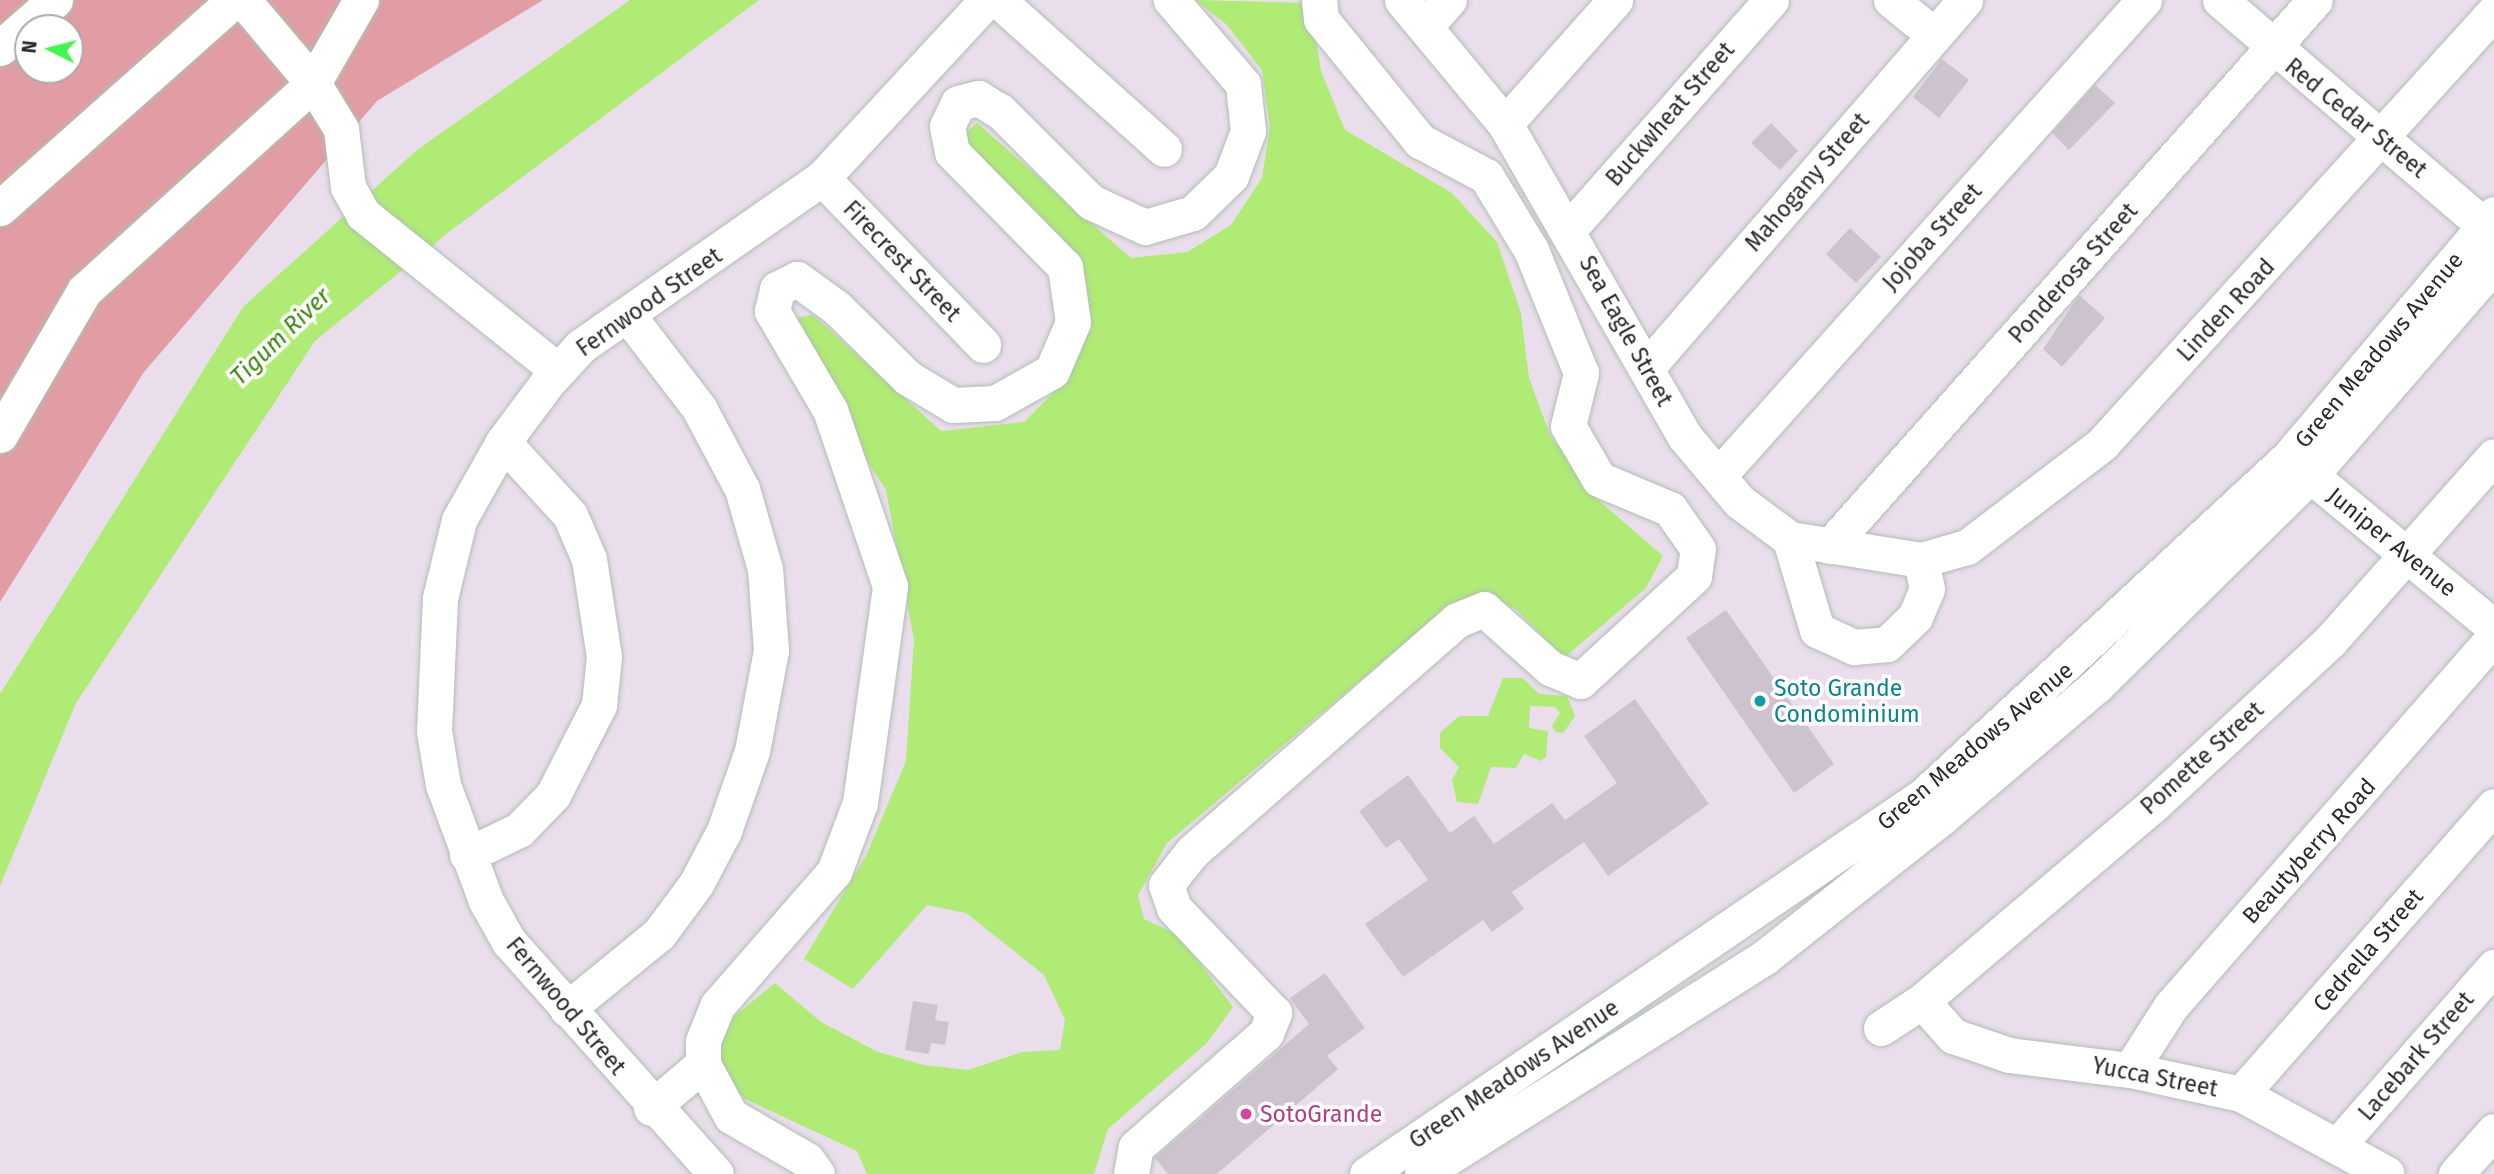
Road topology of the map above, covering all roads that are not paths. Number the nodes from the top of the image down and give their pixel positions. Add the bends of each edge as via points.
1 (55, 0) edge
2 (234, 0) edge
3 (243, 0) edge
4 (361, 0) edge
5 (987, 0) edge
6 (998, 0) edge
7 (1171, 0) edge
8 (1319, 0) edge
9 (1402, 0) edge
10 (1449, 0) edge
11 (1615, 0) edge
12 (1771, 0) edge
13 (1891, 0) edge
14 (1965, 0) edge
15 (2144, 0) edge
16 (2220, 0) edge
17 (2315, 0) edge
18 (2494, 12) edge
19 (1426, 26) junction
20 (1934, 35) junction
21 (0, 48) edge
22 (2272, 50) junction
23 (313, 83) junction
24 (1505, 124) junction
25 (2386, 138) junction
26 (1164, 149) dead end
27 (822, 178) junction
28 (0, 208) edge
29 (2491, 224) edge
30 (1570, 228) junction
31 (2494, 264) edge
32 (630, 318) junction
33 (983, 345) dead end
34 (1649, 365) junction
35 (558, 371) junction
36 (4, 417) edge
37 (503, 442) junction
38 (2494, 456) edge
39 (2300, 466) junction
40 (1720, 474) junction
41 (1790, 539) junction
42 (1830, 546) junction
43 (2409, 554) junction
44 (1921, 560) junction
45 (2494, 628) edge
46 (2494, 637) edge
47 (2494, 806) edge
48 (467, 855) junction
49 (2494, 967) edge
50 (1922, 1001) junction
51 (567, 1009) junction
52 (1881, 1028) dead end
53 (703, 1064) junction
54 (2130, 1070) junction
55 (2241, 1094) junction
56 (651, 1108) junction
57 (2494, 1131) edge
58 (2338, 1145) junction
59 (716, 1174) edge
60 (817, 1174) edge
61 (1131, 1174) edge
62 (1367, 1174) edge
63 (1422, 1174) edge
64 (2387, 1174) edge
65 (2456, 1174) edge

1 - 21 street
2 - 28 street
3 - 23 street
4 - 23 street
5 - 27 street, Fernwood Street
6 - 26 street
7 - 53 street via 1244,84 1248,131 1231,176 1193,213 1145,227 1091,202 1000,111 978,98 958,103 947,126 952,152 1065,267 1073,322 1052,371 995,403 953,405 908,378 837,308 797,279 777,289 772,311 830,410 890,586 860,803 834,872 717,1006 703,1041
8 - 61 street via 1321,19 1420,141 1486,176 1531,250 1581,373 1568,426 1599,479 1670,509 1698,549 1694,576 1580,681 1550,668 1484,609 1457,620 1192,852 1166,885 1174,908 1274,1013 1266,1033 1136,1147
9 - 19 street, Sea Eagle Street
10 - 19 street
11 - 24 street
12 - 30 street, Buckwheat Street
13 - 20 street
14 - 20 street, Mahogany Street
15 - 40 street, Jojoba Street
16 - 22 street, Red Cedar Street
17 - 22 street, Ponderosa Street
18 - 25 street, Linden Road
19 - 24 street, Sea Eagle Street
20 - 34 street, Mahogany Street
22 - 25 street, Red Cedar Street
22 - 42 street, Ponderosa Street
23 - 35 street via 341,129 348,187 363,214
23 - 36 street via 84,291
24 - 30 street, Sea Eagle Street
25 - 29 street, Red Cedar Street
25 - 44 street, Linden Road via 2102,444 1967,547
27 - 32 street, Fernwood Street
27 - 33 street, Firecrest Street
29 - 39 street, Green Meadows Avenue
30 - 34 street, Sea Eagle Street
31 - 39 street, Green Meadows Avenue
32 - 35 street, Fernwood Street via 581,346
32 - 51 street via 699,408 742,489 765,569 769,662 752,751 724,831 696,884 659,934
34 - 40 street, Sea Eagle Street via 1685,436
35 - 37 street, Fernwood Street
37 - 48 street, Fernwood Street via 459,520 440,598 435,652 433,731
37 - 48 street via 570,516 589,559 604,657 599,705 554,795 519,830
38 - 43 street, Pomette Street
39 - 43 street, Juniper Avenue
39 - 62 street, Green Meadows Avenue via 1924,795
39 - 63 street, Green Meadows Avenue via 2097,685 1922,834 1765,957
40 - 41 street, Sea Eagle Street via 1740,502
41 - 42 street, Sea Eagle Street
41 - 44 street via 1817,630 1854,647 1887,644 1914,617 1927,589
42 - 44 street, Sea Eagle Street
43 - 45 street, Juniper Avenue
43 - 50 street, Pomette Street via 2330,641 2153,805
46 - 54 street, Beautyberry Road via 2171,1006
47 - 55 street, Cedrella Street
48 - 51 street, Fernwood Street via 509,942
49 - 58 street, Lacebark Street
50 - 52 street, Pomette Street
50 - 54 street, Yucca Street via 1953,1036 1998,1051
51 - 56 street, Fernwood Street
53 - 56 street
53 - 60 street via 731,1116 807,1160
54 - 55 street, Yucca Street
55 - 58 street, Yucca Street
56 - 59 street, Fernwood Street
57 - 65 street
58 - 64 street, Yucca Street

